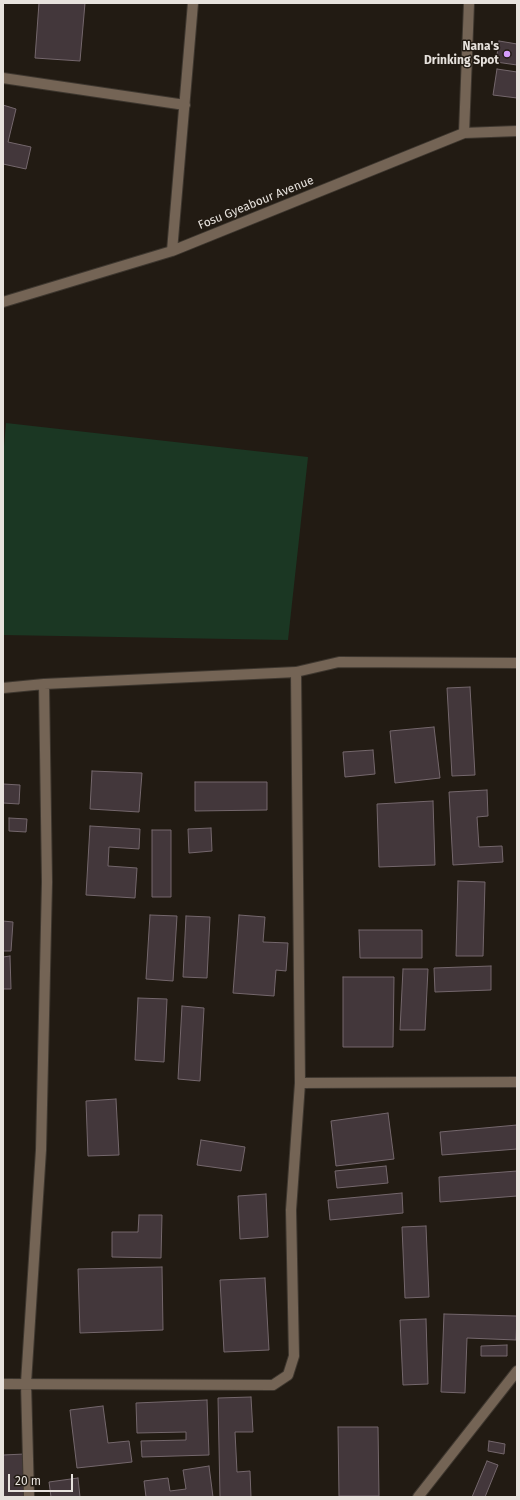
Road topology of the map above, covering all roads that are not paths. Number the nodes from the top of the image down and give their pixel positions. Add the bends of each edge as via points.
1 (193, 3) edge
2 (469, 3) edge
3 (3, 78) edge
4 (185, 105) junction
5 (517, 131) edge
6 (464, 133) junction
7 (172, 251) junction
8 (3, 302) edge
9 (517, 663) edge
10 (296, 672) junction
11 (44, 684) junction
12 (3, 688) edge
13 (517, 1082) edge
14 (300, 1084) junction
15 (517, 1371) edge
16 (26, 1383) junction
17 (3, 1384) edge
18 (29, 1497) edge
19 (418, 1497) edge

1 - 4 street
2 - 6 street
3 - 4 street
4 - 7 street
5 - 6 street, Fosu Gyeabour Avenue
6 - 7 street, Fosu Gyeabour Avenue
7 - 8 street, Fosu Gyeabour Avenue
9 - 10 street via 339,662
10 - 11 street
10 - 14 street
11 - 12 street
11 - 16 street via 47,882 41,1150
13 - 14 street
14 - 16 street via 291,1210 294,1356 288,1375 273,1384
15 - 19 street
16 - 17 street
16 - 18 street

